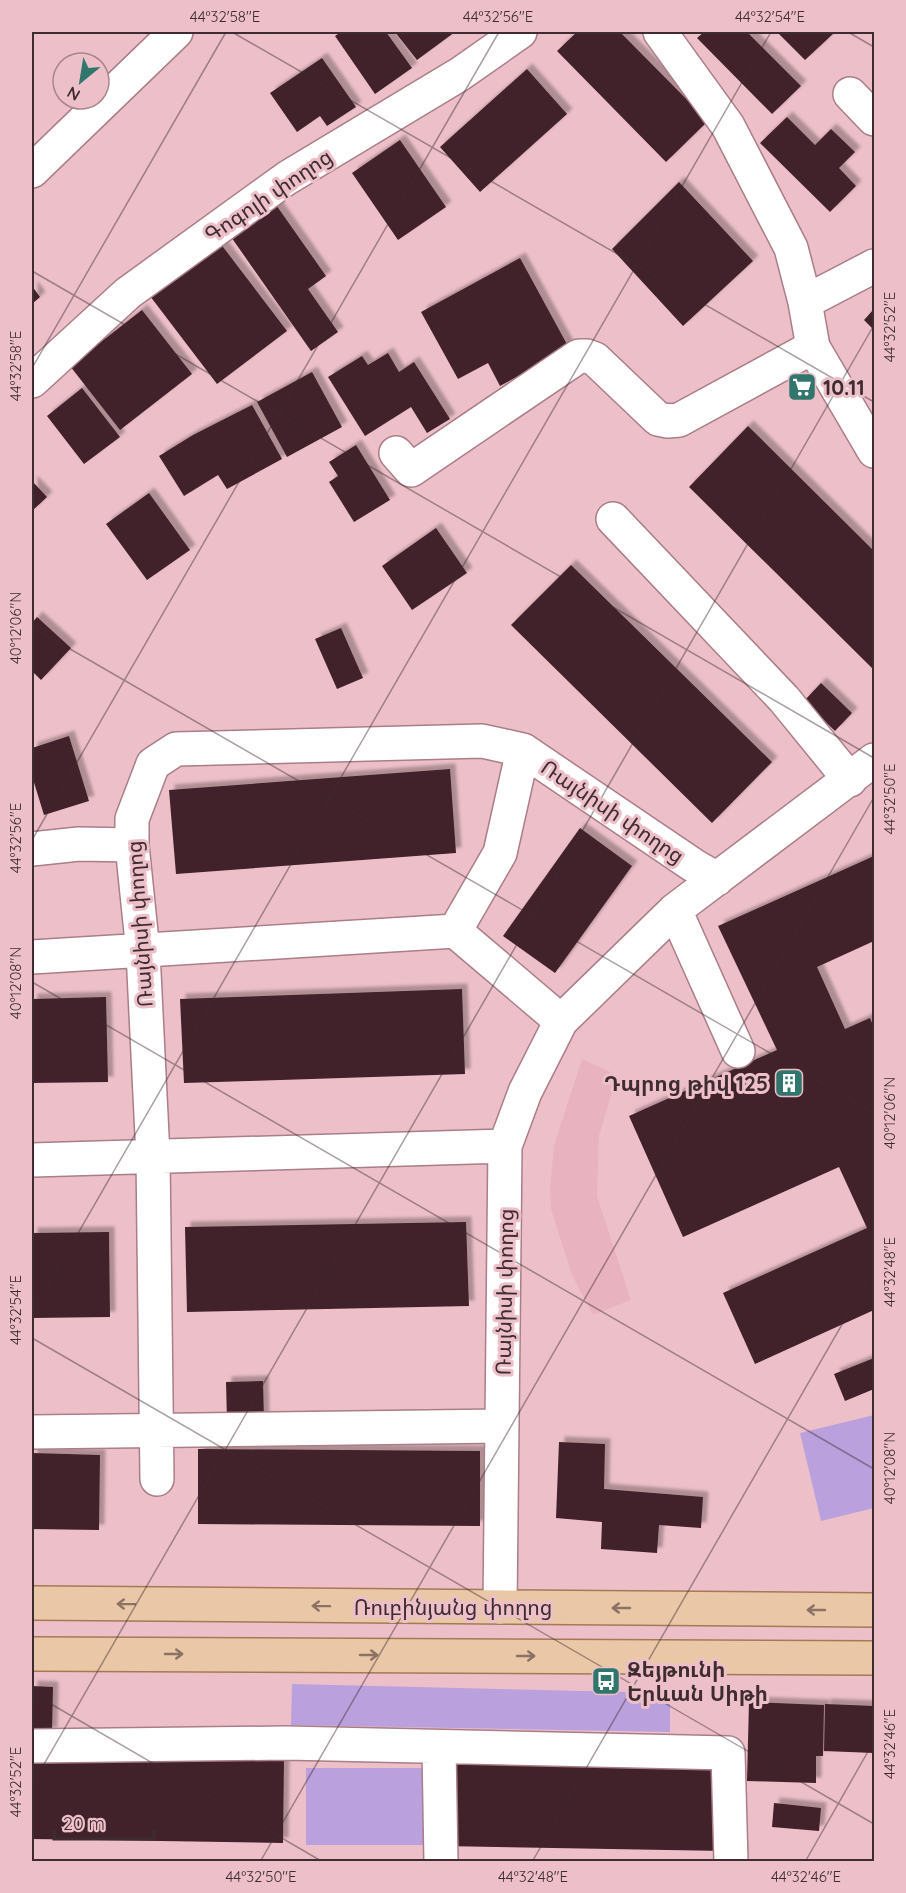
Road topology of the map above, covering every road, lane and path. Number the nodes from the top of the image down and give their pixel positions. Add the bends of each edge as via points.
1 (176, 32) edge
2 (520, 32) edge
3 (660, 32) edge
4 (850, 94) dead end
5 (874, 119) edge
6 (32, 171) edge
7 (874, 266) edge
8 (805, 302) junction
9 (813, 347) junction
10 (32, 381) edge
11 (874, 451) edge
12 (396, 453) dead end
13 (613, 519) dead end
14 (523, 750) junction
15 (866, 772) edge
16 (132, 845) junction
17 (32, 849) edge
18 (717, 879) junction
19 (675, 910) junction
20 (455, 932) junction
21 (143, 952) junction
22 (32, 957) edge
23 (561, 1021) junction
24 (738, 1051) dead end
25 (505, 1146) junction
26 (153, 1156) junction
27 (32, 1160) edge
28 (502, 1426) junction
29 (158, 1430) junction
30 (32, 1432) edge
31 (157, 1479) dead end
32 (32, 1603) edge
33 (500, 1607) junction
34 (874, 1610) edge
35 (32, 1654) edge
36 (874, 1658) edge
37 (32, 1746) edge
38 (440, 1747) junction
39 (441, 1862) edge
40 (731, 1862) edge

1 - 6 street
2 - 10 street, Գոգոլի փողոց via 460,74 287,178 128,292
3 - 8 street via 728,126 791,248
4 - 5 street
7 - 8 street
8 - 9 street
9 - 11 street
9 - 12 street via 679,420 668,421 658,418 595,360 579,356 411,470
13 - 15 street via 784,699
14 - 16 street, Ռայնիսի փողոց via 482,741 176,749 153,764 132,819
14 - 18 street, Ռայնիսի փողոց
14 - 20 street via 500,853
15 - 18 street, Ռայնիսի փողոց
16 - 17 street via 79,844
16 - 21 street, Ռայնիսի փողոց
18 - 19 street, Ռայնիսի փողոց
19 - 23 street, Ռայնիսի փողոց
19 - 24 street
20 - 21 street
20 - 23 street
21 - 22 street
21 - 26 street, Ռայնիսի փողոց
23 - 25 street, Ռայնիսի փողոց via 525,1092
25 - 26 street
25 - 28 street, Ռայնիսի փողոց
26 - 27 street
26 - 29 street, Ռայնիսի փողոց
28 - 29 street
28 - 33 street, Ռայնիսի փողոց
29 - 30 street
29 - 31 street, Ռայնիսի փողոց
33 -> 32 main road, Ռուբինյանց փողոց
34 -> 33 main road, Ռուբինյանց փողոց
35 -> 36 main road
37 - 38 street via 286,1743
38 - 39 street
38 - 40 street via 728,1753

